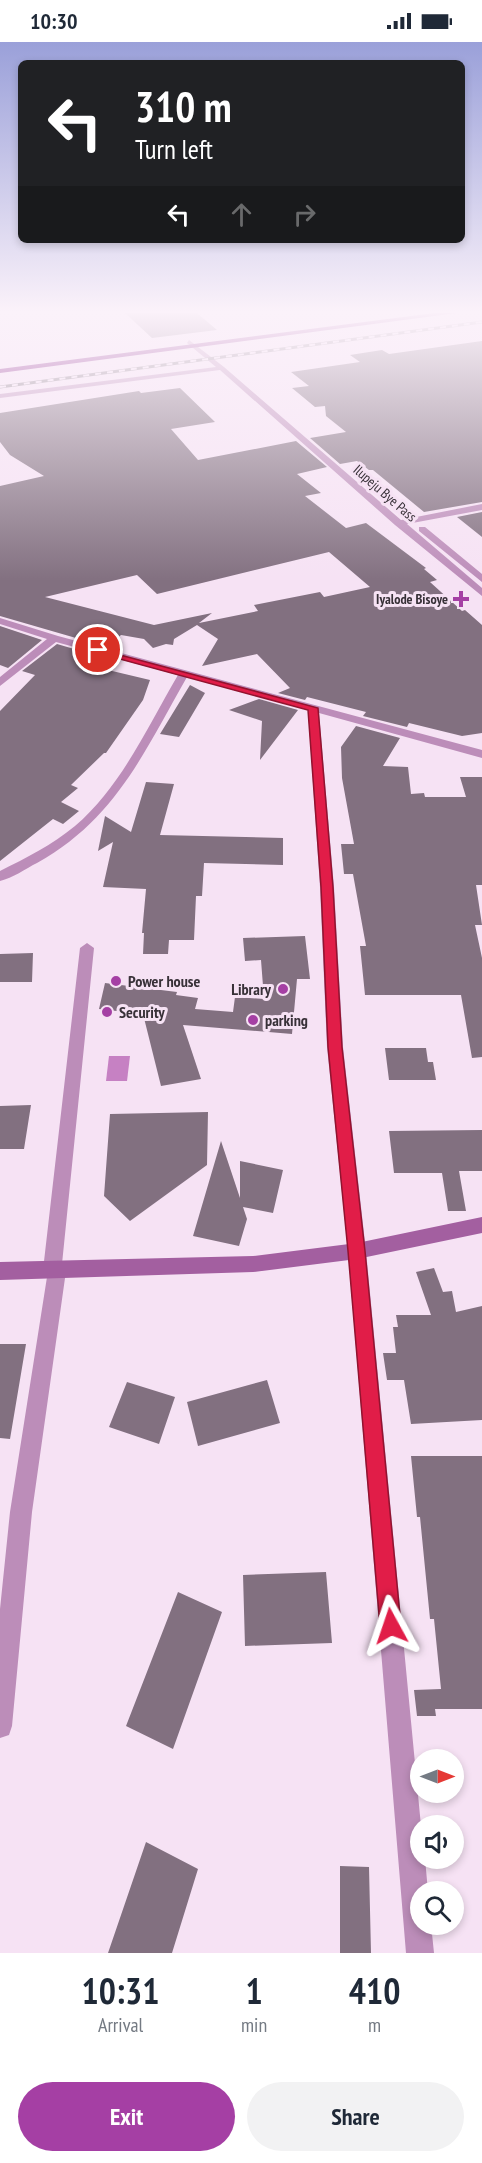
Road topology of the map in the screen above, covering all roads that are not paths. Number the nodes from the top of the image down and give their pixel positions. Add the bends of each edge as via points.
1 (261, 402) edge
2 (270, 402) edge
3 (482, 507) edge
4 (482, 514) edge
5 (408, 525) junction
6 (419, 526) junction
7 (482, 579) edge
8 (482, 593) edge
9 (0, 621) edge
10 (54, 638) junction
11 (184, 673) junction
12 (0, 683) edge
13 (313, 708) junction
14 (482, 754) edge
15 (0, 877) edge
16 (87, 948) dead end
17 (482, 1225) edge
18 (357, 1251) junction
19 (0, 1271) edge
20 (55, 1271) junction
21 (0, 1726) edge
22 (420, 1953) edge

1 - 5 street, Ilupeju Bye Pass via 399,523
2 - 5 street, Ilupeju Bye Pass
3 - 5 street
4 - 6 street
5 - 6 street
5 - 8 street, Ilupeju Bye Pass
6 - 7 street, Ilupeju Bye Pass
9 - 10 street
10 - 11 street
10 - 12 street
11 - 13 street
11 - 15 street via 100,807 52,848
13 - 14 street
13 - 18 street via 335,1047
16 - 20 street
17 - 18 main road
18 - 20 main road via 253,1264
18 - 22 street
19 - 20 main road
20 - 21 street via 21,1512

